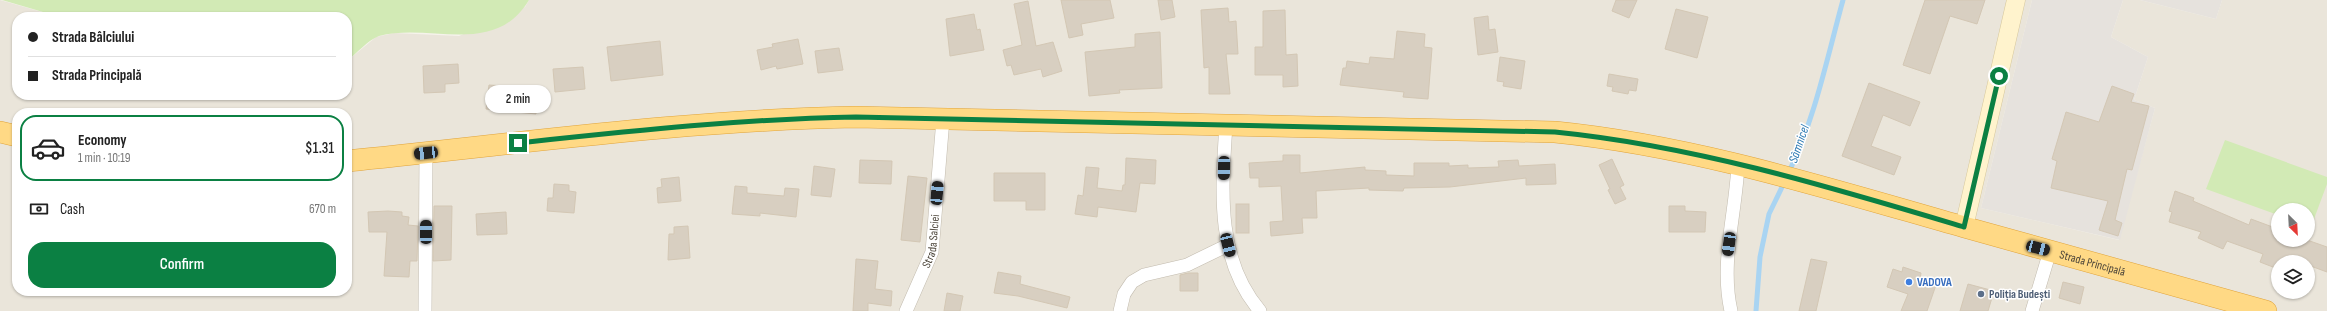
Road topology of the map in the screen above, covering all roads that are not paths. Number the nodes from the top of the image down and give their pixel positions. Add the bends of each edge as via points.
1 (2016, 0) edge
2 (943, 119) junction
3 (1226, 124) junction
4 (0, 132) edge
5 (12, 135) edge
6 (426, 153) junction
7 (352, 160) edge
8 (1738, 164) junction
9 (1964, 227) junction
10 (1228, 245) junction
11 (2050, 251) junction
12 (425, 311) edge
13 (906, 311) edge
14 (1120, 311) edge
15 (1260, 311) edge
16 (1731, 311) edge
17 (2032, 311) edge
18 (2266, 311) edge

1 - 9 main road
2 - 3 highway, Strada Principală
2 - 6 highway, Strada Principală via 768,119
2 - 13 street, Strada Salciei via 932,252
3 - 8 highway, Strada Principală via 1555,132 1641,143
3 - 10 street via 1223,207
4 - 5 highway
6 - 7 highway, Strada Principală
6 - 12 street
8 - 9 highway, Strada Principală
8 - 16 street via 1727,258 1727,295
9 - 11 highway, Strada Principală
10 - 14 street via 1187,264 1138,278 1124,294
10 - 15 street via 1236,275
11 - 17 street
11 - 18 highway, Strada Principală

